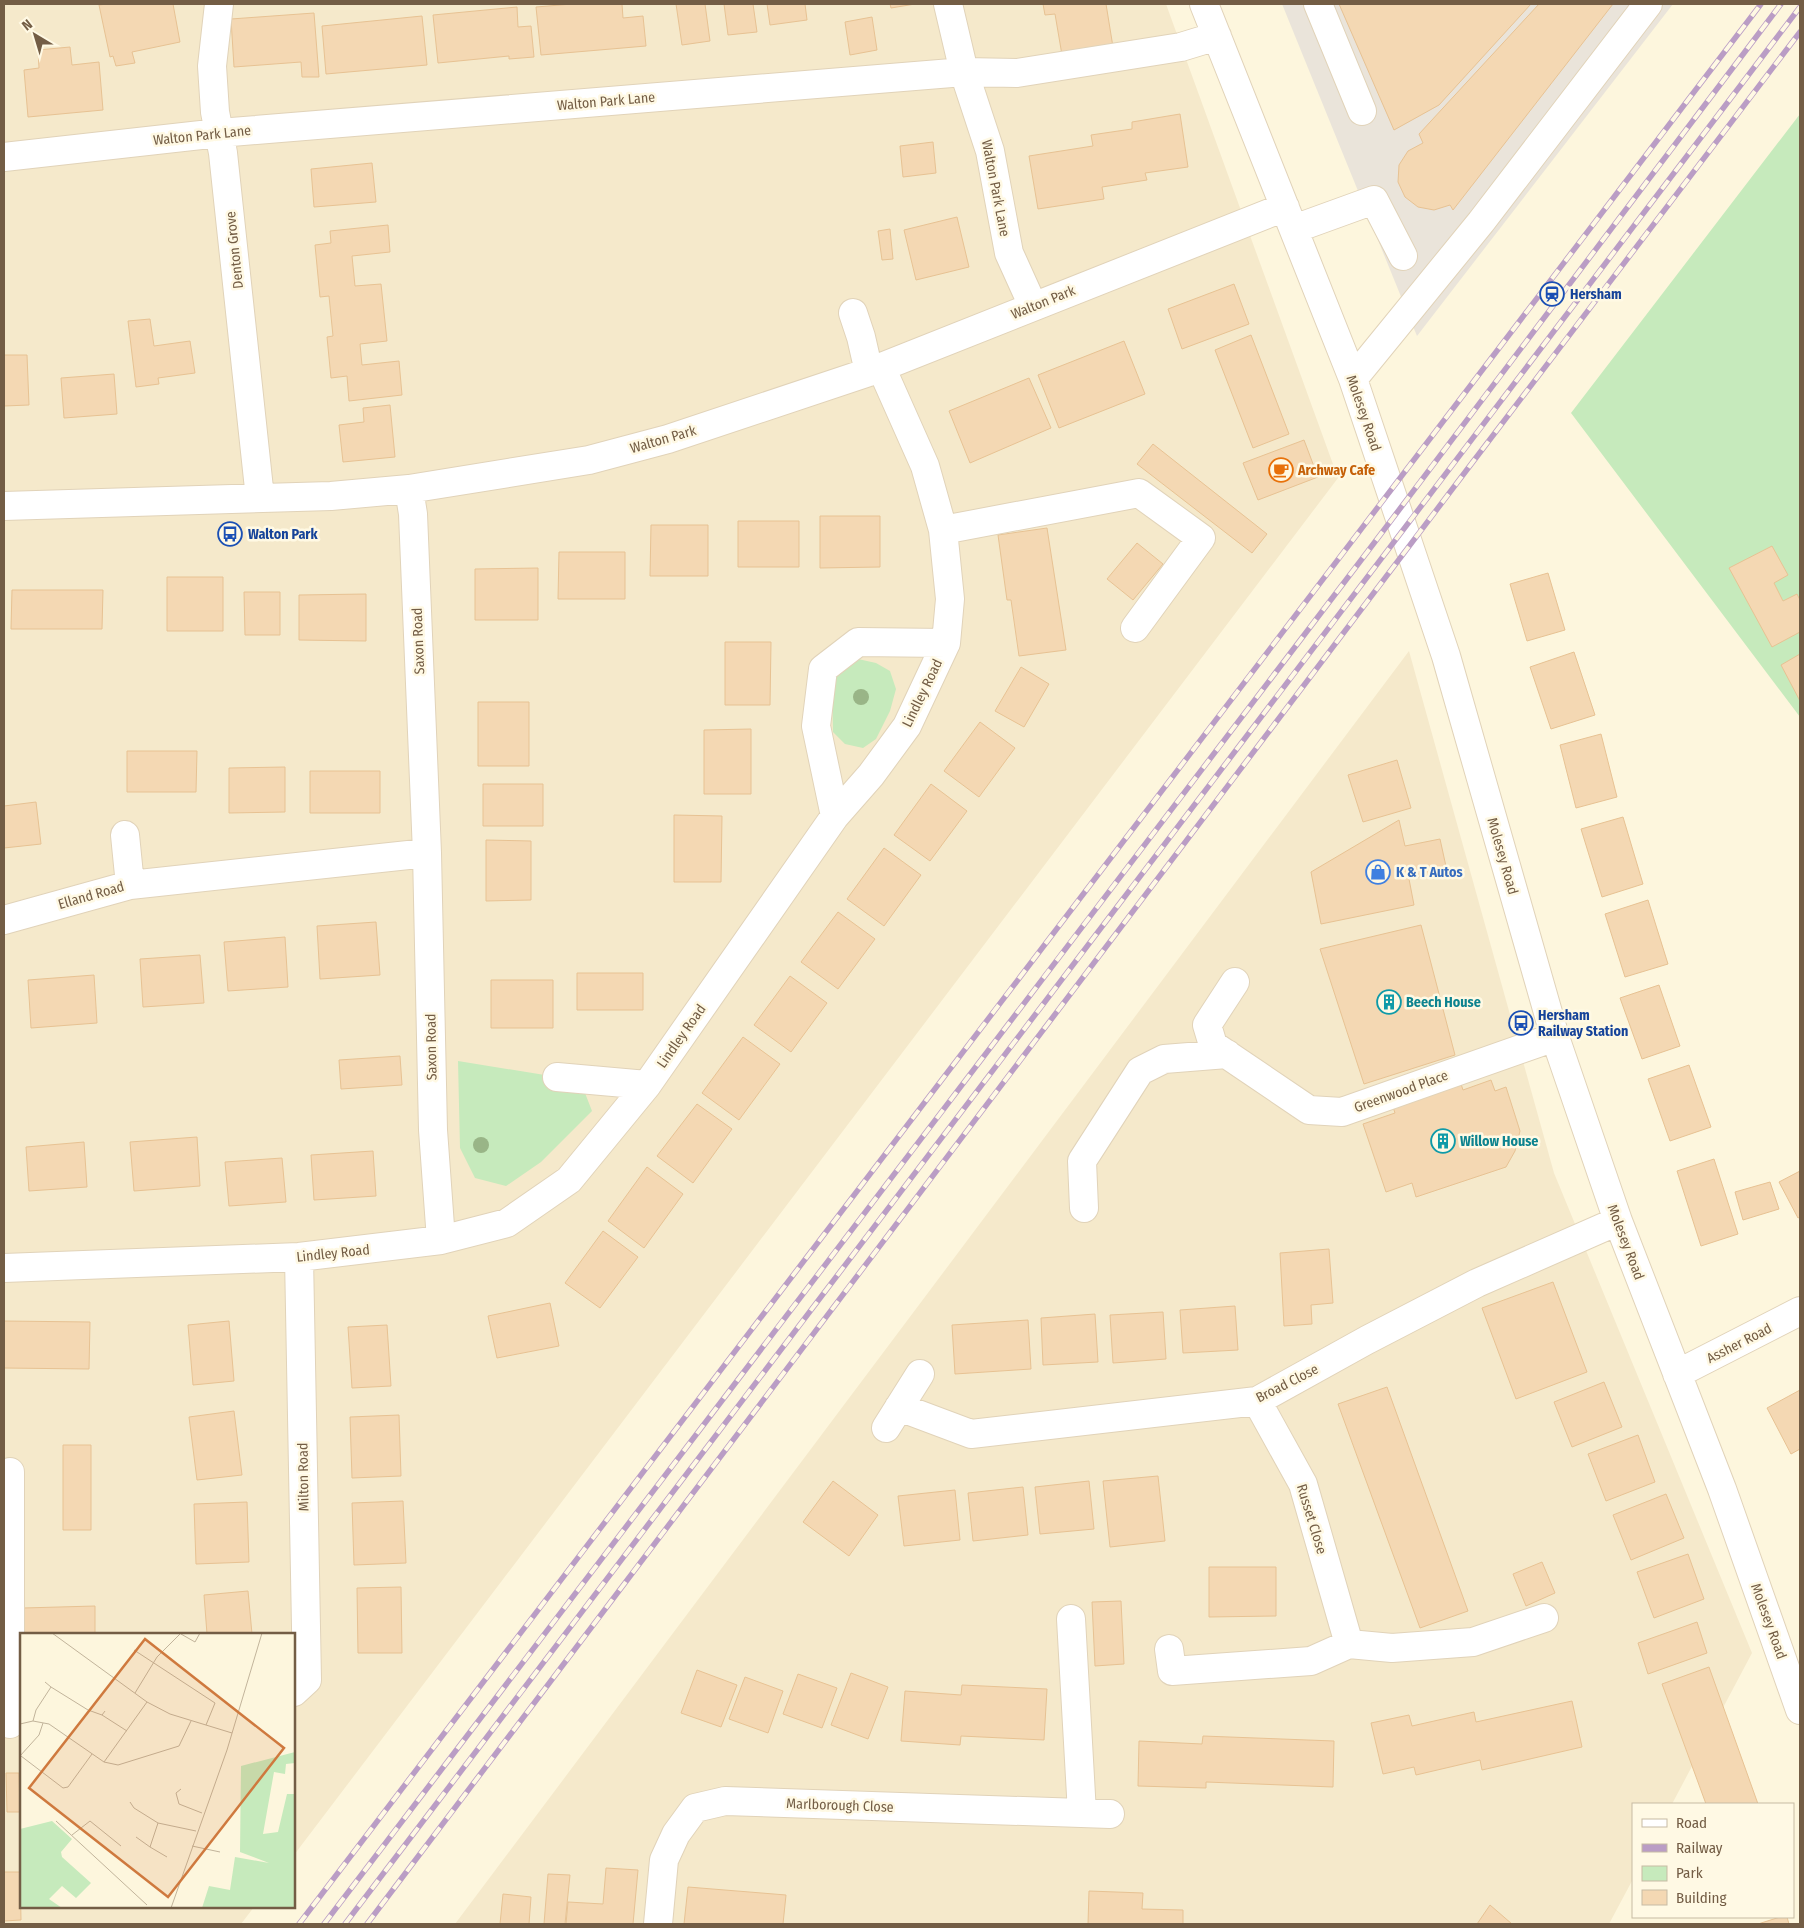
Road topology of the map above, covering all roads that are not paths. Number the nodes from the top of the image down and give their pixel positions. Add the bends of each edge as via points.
1 (219, 4) edge
2 (948, 4) edge
3 (1204, 4) edge
4 (1318, 4) edge
5 (1648, 4) edge
6 (1217, 36) junction
7 (964, 72) junction
8 (1362, 111) dead end
9 (219, 132) junction
10 (4, 157) edge
11 (1289, 218) junction
12 (1403, 256) dead end
13 (1033, 306) junction
14 (853, 313) dead end
15 (875, 370) junction
16 (1354, 379) junction
17 (409, 489) junction
18 (260, 498) junction
19 (4, 506) edge
20 (943, 530) junction
21 (1135, 628) dead end
22 (946, 643) junction
23 (836, 816) junction
24 (125, 835) dead end
25 (426, 853) junction
26 (130, 885) junction
27 (4, 920) edge
28 (1235, 982) dead end
29 (1555, 1037) junction
30 (1227, 1054) junction
31 (557, 1077) dead end
32 (647, 1084) junction
33 (1084, 1208) dead end
34 (1618, 1221) junction
35 (441, 1240) junction
36 (299, 1257) junction
37 (4, 1268) edge
38 (1800, 1311) edge
39 (920, 1374) dead end
40 (1677, 1374) junction
41 (1257, 1401) junction
42 (10, 1472) dead end
43 (1544, 1618) dead end
44 (1071, 1619) dead end
45 (1349, 1644) junction
46 (1169, 1649) dead end
47 (295, 1691) edge
48 (1800, 1710) edge
49 (12, 1724) edge
50 (1082, 1813) junction
51 (1110, 1814) dead end
52 (658, 1924) edge

1 - 9 street, Denton Grove via 212,66
2 - 7 street
3 - 6 street, Molesey Road
4 - 8 street
5 - 16 street
6 - 7 street via 1181,47 1017,73
6 - 11 street, Molesey Road
7 - 9 street, Walton Park Lane
7 - 13 street, Walton Park Lane via 990,151 1008,252
9 - 10 street, Walton Park Lane
9 - 18 street, Denton Grove
11 - 12 street, Walton Park via 1374,200
11 - 13 street, Walton Park
11 - 16 street, Molesey Road
13 - 15 street, Walton Park
14 - 15 street, Lindley Road
15 - 17 street, Walton Park via 668,439 589,460
15 - 20 street, Lindley Road via 925,466
16 - 29 street, Molesey Road via 1446,656
17 - 18 street, Walton Park
17 - 25 street, Saxon Road
18 - 19 street, Walton Park
20 - 21 street via 1139,493 1201,538
20 - 22 street, Lindley Road via 950,599
22 - 23 street, Lindley Road via 907,726
22 - 23 street via 858,642 823,669 816,726
23 - 32 street, Lindley Road
24 - 26 street, Elland Road
25 - 26 street
25 - 35 street, Saxon Road via 433,1130
26 - 27 street, Elland Road
28 - 30 street, Greenwood Place via 1207,1025 1213,1045
29 - 30 street, Greenwood Place via 1342,1112 1309,1110
29 - 34 street, Molesey Road
30 - 33 street via 1164,1059 1140,1071 1082,1161
31 - 32 street
32 - 35 street, Lindley Road via 569,1180 507,1223
34 - 40 street, Molesey Road
34 - 41 street, Broad Close via 1477,1283
35 - 36 street, Lindley Road
36 - 37 street, Lindley Road
36 - 47 street, Milton Road via 307,1680
38 - 40 street, Assher Road
39 - 41 street, Broad Close via 893,1418 971,1434
40 - 48 street, Molesey Road via 1722,1489
41 - 45 street, Russet Close via 1303,1484
42 - 49 street
43 - 45 street via 1473,1642 1392,1648
44 - 50 street
45 - 46 street via 1311,1661 1172,1671
50 - 51 street, Marlborough Close
50 - 52 street, Marlborough Close via 725,1802 695,1808 676,1834 664,1860

